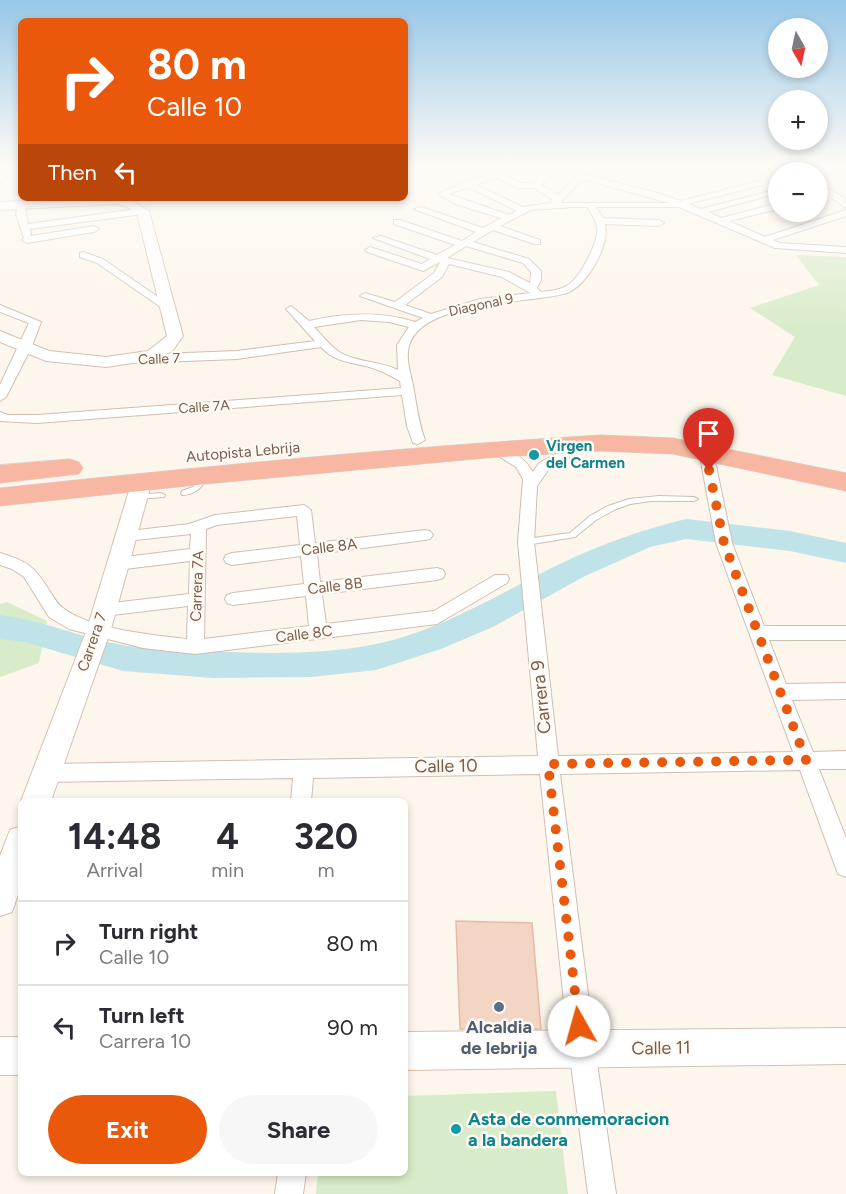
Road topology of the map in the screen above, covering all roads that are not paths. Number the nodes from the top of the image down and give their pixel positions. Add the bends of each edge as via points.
1 (22, 221) edge
2 (72, 221) edge
3 (146, 221) edge
4 (460, 221) edge
5 (505, 221) edge
6 (601, 221) joint
7 (723, 221) edge
8 (823, 221) edge
9 (397, 222) dead end
10 (659, 223) dead end
11 (26, 227) junction
12 (489, 229) junction
13 (93, 230) dead end
14 (378, 238) dead end
15 (762, 241) junction
16 (537, 243) dead end
17 (464, 244) junction
18 (369, 250) dead end
19 (846, 250) edge
20 (83, 255) dead end
21 (442, 259) junction
22 (469, 267) junction
23 (438, 275) junction
24 (535, 292) junction
25 (365, 296) dead end
26 (397, 306) junction
27 (0, 308) edge
28 (169, 308) junction
29 (291, 309) dead end
30 (431, 317) junction
31 (306, 325) junction
32 (416, 326) junction
33 (0, 336) edge
34 (322, 343) junction
35 (26, 346) junction
36 (134, 360) junction
37 (407, 385) junction
38 (0, 397) edge
39 (0, 416) edge
40 (418, 440) junction
41 (578, 445) junction
42 (491, 450) junction
43 (706, 451) junction
44 (0, 474) edge
45 (206, 475) junction
46 (845, 481) edge
47 (530, 485) junction
48 (146, 491) junction
49 (185, 493) dead end
50 (0, 497) edge
51 (694, 499) dead end
52 (199, 526) junction
53 (425, 535) dead end
54 (126, 536) junction
55 (309, 550) junction
56 (527, 550) junction
57 (198, 554) junction
58 (0, 559) edge
59 (232, 559) dead end
60 (117, 564) junction
61 (438, 574) dead end
62 (501, 579) dead end
63 (314, 589) junction
64 (197, 599) junction
65 (233, 599) dead end
66 (99, 626) junction
67 (318, 633) junction
68 (758, 633) junction
69 (846, 633) edge
70 (195, 647) junction
71 (780, 692) junction
72 (846, 692) edge
73 (806, 760) junction
74 (846, 760) edge
75 (548, 764) junction
76 (304, 768) junction
77 (46, 773) junction
78 (37, 798) edge
79 (301, 798) edge
80 (18, 850) edge
81 (846, 866) edge
82 (0, 900) edge
83 (846, 1047) edge
84 (582, 1049) junction
85 (408, 1051) edge
86 (0, 1056) edge
87 (18, 1056) edge
88 (292, 1176) edge
89 (289, 1194) edge
90 (602, 1194) edge

1 - 11 street
2 - 11 street
3 - 28 street
4 - 12 street
5 - 12 street
6 - 10 street
6 - 24 street, Diagonal 9 via 602,238 579,282 569,289
7 - 15 street
8 - 15 street
9 - 17 street
11 - 13 street via 27,244
12 - 16 street
12 - 17 street
14 - 21 street
15 - 19 street via 787,248
17 - 21 street
17 - 24 street via 526,261 536,271
18 - 21 street via 423,268
20 - 28 street via 100,261
21 - 22 street
21 - 23 street
22 - 23 street
22 - 24 street via 519,280
23 - 26 street
24 - 30 street, Diagonal 9
25 - 26 street
26 - 30 street
27 - 35 street via 35,322
28 - 36 street via 175,336 153,355
29 - 31 street
30 - 32 street, Diagonal 9
31 - 32 street via 367,317
31 - 34 street
32 - 37 street via 403,342
33 - 35 street, Calle 7
34 - 36 street, Calle 7 via 237,355
34 - 37 street via 338,357 380,366
35 - 36 street, Calle 7 via 46,356 106,362
35 - 38 street
37 - 39 street, Calle 7A via 37,419
37 - 40 street
40 - 42 highway, Autopista Lebrija
40 - 44 highway, Autopista Lebrija via 334,443
41 - 42 highway, Autopista Lebrija
41 - 43 highway, Autopista Lebrija via 641,443
41 - 47 street via 544,466
42 - 45 highway, Autopista Lebrija
42 - 47 street via 521,464
43 - 46 highway, Autopista Lebrija
43 - 68 street via 724,543
45 - 48 highway, Autopista Lebrija
45 - 49 lane via 196,489
47 - 56 street, Carrera 9
48 - 50 highway, Autopista Lebrija
48 - 54 street, Carrera 7
51 - 56 lane via 636,500 603,512 572,535
52 - 54 street
52 - 55 street via 214,520 304,510
52 - 57 street, Carrera 7A
53 - 55 street, Calle 8A
54 - 60 street, Carrera 7
55 - 59 street, Calle 8A
55 - 63 street
56 - 75 street, Carrera 9
57 - 60 street
57 - 64 street, Carrera 7A
58 - 66 street, Calle 8C via 30,573 55,612 75,624
60 - 66 street, Carrera 7
61 - 63 street, Calle 8B
62 - 67 street, Calle 8C via 437,617
63 - 65 street, Calle 8B
63 - 67 street
64 - 66 street
64 - 70 street, Carrera 7A
66 - 70 street, Calle 8C via 143,641
66 - 77 street, Carrera 7
67 - 70 street, Calle 8C
68 - 69 street
68 - 71 street
71 - 72 street
71 - 73 street
73 - 74 street, Calle 10
73 - 75 street, Calle 10
73 - 81 street
75 - 76 street, Calle 10
75 - 84 street, Carrera 9
76 - 77 street, Calle 10
76 - 79 street
77 - 78 street, Carrera 7
80 - 82 street
83 - 84 street, Calle 11
84 - 85 street, Calle 11
84 - 90 street, Carrera 9
86 - 87 street
88 - 89 street

